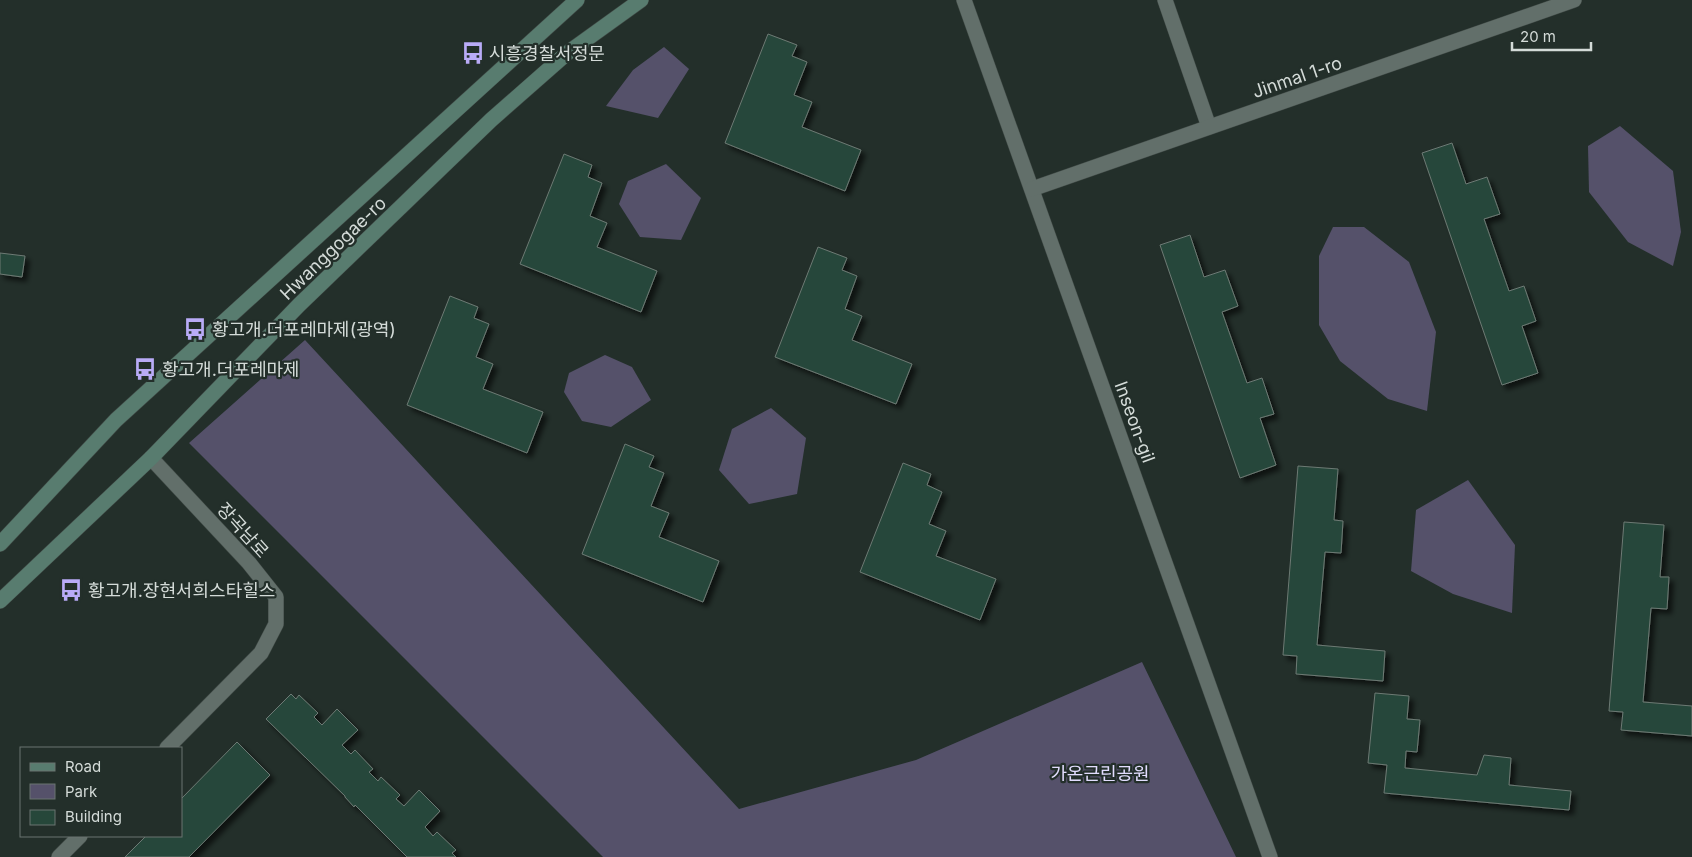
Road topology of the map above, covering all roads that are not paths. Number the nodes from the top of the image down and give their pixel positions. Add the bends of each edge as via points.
1 (577, 0) edge
2 (641, 0) edge
3 (964, 0) edge
4 (1165, 0) edge
5 (1574, 0) edge
6 (1209, 127) junction
7 (1032, 189) junction
8 (151, 458) junction
9 (0, 544) edge
10 (0, 601) edge
11 (168, 747) edge
12 (79, 837) edge
13 (59, 857) edge
14 (1270, 857) edge

1 - 9 main road, Hwanggogae-ro via 116,420
2 - 8 main road, Hwanggogae-ro via 566,54 491,120 299,305
3 - 7 street, Inseon-gil
4 - 6 street
5 - 6 street, Jinmal 1-ro
6 - 7 street, Jinmal 1-ro
7 - 14 street, Inseon-gil
8 - 10 main road, Hwanggogae-ro
8 - 11 street, 장곡남로 via 249,563 276,597 276,624 261,652
12 - 13 street

